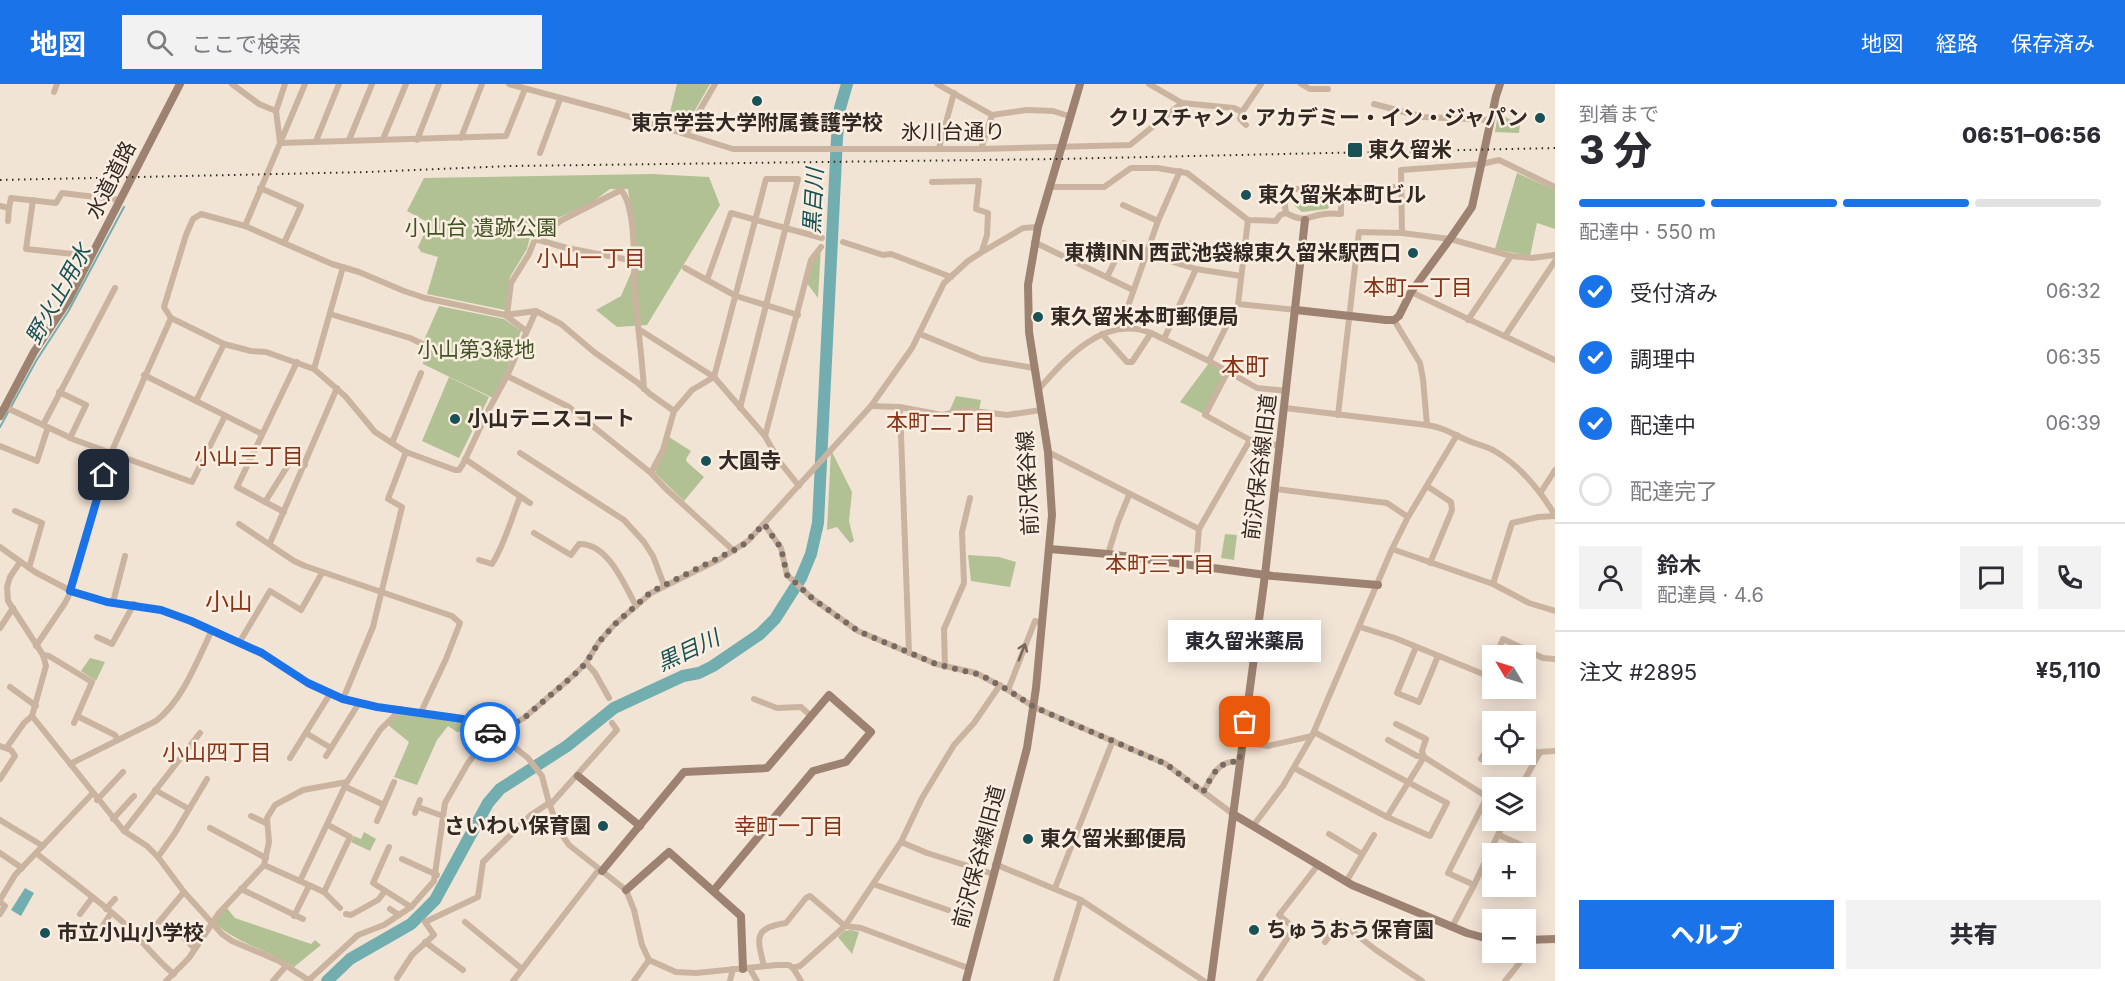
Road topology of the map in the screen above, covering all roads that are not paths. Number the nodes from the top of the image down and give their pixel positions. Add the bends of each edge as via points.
1 (57, 84) edge
2 (180, 84) edge
3 (232, 84) edge
4 (285, 84) edge
5 (305, 84) edge
6 (339, 84) edge
7 (372, 84) edge
8 (406, 84) edge
9 (439, 84) edge
10 (482, 84) edge
11 (509, 84) edge
12 (715, 84) edge
13 (937, 84) edge
14 (1080, 84) edge
15 (1149, 84) edge
16 (1261, 84) edge
17 (1301, 84) edge
18 (1500, 84) edge
19 (525, 89) junction
20 (1328, 89) dead end
21 (54, 92) dead end
22 (954, 93) junction
23 (560, 99) junction
24 (1182, 103) junction
25 (1374, 104) dead end
26 (276, 111) junction
27 (1242, 112) junction
28 (992, 115) junction
29 (1069, 116) junction
30 (1491, 120) junction
31 (1246, 125) dead end
32 (686, 134) junction
33 (461, 138) junction
34 (383, 139) junction
35 (349, 140) junction
36 (417, 140) junction
37 (316, 141) junction
38 (280, 143) junction
39 (939, 148) junction
40 (1060, 148) junction
41 (981, 149) junction
42 (540, 153) dead end
43 (1482, 164) junction
44 (1180, 171) junction
45 (932, 182) dead end
46 (1555, 186) edge
47 (1049, 187) junction
48 (1401, 187) junction
49 (261, 188) junction
50 (1341, 189) junction
51 (33, 200) junction
52 (121, 200) junction
53 (1123, 205) dead end
54 (0, 206) edge
55 (9, 208) junction
56 (1286, 213) junction
57 (1305, 219) junction
58 (1248, 220) junction
59 (8, 221) dead end
60 (755, 221) junction
61 (1158, 221) junction
62 (244, 226) junction
63 (1038, 227) junction
64 (786, 229) junction
65 (1402, 232) junction
66 (822, 238) dead end
67 (535, 239) junction
68 (1450, 240) junction
69 (843, 242) dead end
70 (1034, 242) junction
71 (284, 243) junction
72 (1124, 243) dead end
73 (1189, 243) dead end
74 (821, 247) dead end
75 (982, 252) junction
76 (1147, 254) junction
77 (1555, 255) edge
78 (92, 256) junction
79 (1511, 256) junction
80 (635, 261) junction
81 (1555, 261) edge
82 (1180, 264) junction
83 (343, 267) junction
84 (685, 268) dead end
85 (1196, 269) junction
86 (1241, 276) junction
87 (951, 277) junction
88 (1107, 277) junction
89 (707, 280) junction
90 (115, 288) dead end
91 (1133, 290) junction
92 (1411, 292) junction
93 (736, 296) junction
94 (767, 306) junction
95 (1296, 310) junction
96 (536, 311) junction
97 (330, 314) junction
98 (506, 315) junction
99 (798, 315) junction
100 (1349, 315) junction
101 (171, 318) junction
102 (1394, 320) junction
103 (1468, 320) junction
104 (1226, 327) dead end
105 (1120, 329) junction
106 (640, 330) junction
107 (526, 331) junction
108 (1151, 333) junction
109 (920, 334) junction
110 (1102, 334) junction
111 (1505, 336) junction
112 (1164, 339) junction
113 (224, 344) junction
114 (429, 347) dead end
115 (1209, 360) junction
116 (1555, 360) edge
117 (297, 362) junction
118 (1034, 368) junction
119 (314, 369) junction
120 (1228, 371) junction
121 (421, 373) dead end
122 (144, 375) junction
123 (507, 376) junction
124 (714, 377) junction
125 (337, 388) junction
126 (644, 389) junction
127 (1038, 391) junction
128 (1287, 391) junction
129 (59, 393) junction
130 (196, 401) junction
131 (870, 406) junction
132 (5, 407) junction
133 (900, 407) junction
134 (740, 408) junction
135 (1286, 408) junction
136 (1041, 410) junction
137 (674, 411) junction
138 (1338, 415) junction
139 (0, 416) edge
140 (225, 416) junction
141 (1427, 425) junction
142 (45, 426) junction
143 (262, 434) junction
144 (1457, 435) junction
145 (765, 436) junction
146 (70, 438) junction
147 (1250, 440) junction
148 (392, 443) junction
149 (0, 446) edge
150 (1281, 446) junction
151 (406, 452) junction
152 (1048, 452) junction
153 (111, 453) junction
154 (520, 453) dead end
155 (465, 459) junction
156 (305, 465) junction
157 (1555, 470) edge
158 (651, 472) junction
159 (799, 486) junction
160 (1427, 486) junction
161 (1276, 489) junction
162 (1541, 492) junction
163 (1129, 495) junction
164 (520, 497) junction
165 (970, 498) dead end
166 (265, 502) junction
167 (530, 503) dead end
168 (15, 511) dead end
169 (284, 512) junction
170 (1555, 515) edge
171 (1408, 517) junction
172 (239, 524) dead end
173 (764, 524) junction
174 (1199, 529) junction
175 (534, 533) dead end
176 (270, 543) junction
177 (0, 547) edge
178 (1050, 549) junction
179 (1392, 549) junction
180 (734, 551) junction
181 (1108, 554) junction
182 (125, 556) dead end
183 (479, 560) dead end
184 (20, 562) junction
185 (1430, 562) junction
186 (1196, 565) junction
187 (29, 568) junction
188 (322, 573) junction
189 (1265, 575) junction
190 (1493, 584) junction
191 (664, 585) junction
192 (1378, 585) junction
193 (70, 591) junction
194 (382, 593) junction
195 (113, 602) junction
196 (134, 604) junction
197 (636, 606) junction
198 (13, 608) junction
199 (1555, 611) edge
200 (1042, 623) junction
201 (1360, 627) junction
202 (0, 628) edge
203 (212, 630) junction
204 (97, 637) dead end
205 (239, 643) junction
206 (1501, 645) edge
207 (1516, 645) edge
208 (36, 646) junction
209 (1416, 647) junction
210 (909, 653) junction
211 (43, 655) junction
212 (1536, 655) edge
213 (1438, 656) junction
214 (1555, 659) edge
215 (586, 663) junction
216 (945, 667) junction
217 (1482, 674) edge
218 (1000, 685) junction
219 (10, 687) dead end
220 (1008, 690) junction
221 (330, 694) junction
222 (609, 698) dead end
223 (343, 699) junction
224 (754, 699) dead end
225 (358, 703) junction
226 (36, 706) junction
227 (1034, 707) junction
228 (401, 709) junction
229 (421, 712) junction
230 (32, 716) junction
231 (811, 716) junction
232 (612, 723) dead end
233 (1396, 724) dead end
234 (200, 733) dead end
235 (306, 733) junction
236 (495, 734) junction
237 (1313, 734) junction
238 (118, 740) junction
239 (1113, 740) junction
240 (1388, 740) dead end
241 (1242, 741) junction
242 (3, 746) edge
243 (331, 748) junction
244 (1555, 751) edge
245 (1536, 752) edge
246 (1539, 754) junction
247 (326, 756) dead end
248 (1424, 757) junction
249 (290, 758) dead end
250 (1239, 762) junction
251 (70, 764) junction
252 (1294, 768) junction
253 (123, 772) dead end
254 (578, 776) junction
255 (1526, 777) edge
256 (0, 779) edge
257 (207, 779) dead end
258 (1407, 781) junction
259 (394, 782) dead end
260 (347, 784) junction
261 (155, 790) junction
262 (1203, 792) junction
263 (1482, 792) edge
264 (92, 794) junction
265 (134, 796) dead end
266 (98, 800) junction
267 (549, 804) junction
268 (384, 805) junction
269 (418, 807) dead end
270 (189, 809) junction
271 (1482, 812) edge
272 (1233, 814) junction
273 (251, 816) dead end
274 (442, 816) junction
275 (1388, 817) junction
276 (113, 819) junction
277 (0, 820) edge
278 (376, 821) dead end
279 (266, 823) junction
280 (328, 825) junction
281 (640, 826) junction
282 (1253, 826) junction
283 (210, 828) dead end
284 (123, 831) junction
285 (1501, 831) edge
286 (1329, 834) dead end
287 (1374, 835) dead end
288 (1499, 835) junction
289 (901, 842) junction
290 (1517, 843) edge
291 (43, 846) junction
292 (389, 847) dead end
293 (0, 853) edge
294 (36, 853) junction
295 (1362, 854) junction
296 (158, 857) junction
297 (402, 860) dead end
298 (265, 861) junction
299 (995, 864) junction
300 (1318, 865) junction
301 (22, 867) junction
302 (602, 871) junction
303 (993, 874) junction
304 (437, 875) junction
305 (300, 881) junction
306 (1346, 882) junction
307 (873, 884) junction
308 (1474, 885) junction
309 (309, 886) junction
310 (3, 888) edge
311 (1054, 888) junction
312 (241, 889) junction
313 (626, 890) junction
314 (714, 890) junction
315 (385, 891) junction
316 (184, 892) junction
317 (324, 892) junction
318 (92, 898) junction
319 (115, 899) dead end
320 (1081, 900) junction
321 (0, 901) edge
322 (411, 907) junction
323 (340, 908) dead end
324 (390, 909) dead end
325 (948, 910) dead end
326 (108, 911) junction
327 (0, 914) edge
328 (80, 914) dead end
329 (346, 914) dead end
330 (399, 915) junction
331 (294, 916) junction
332 (303, 919) dead end
333 (465, 922) dead end
334 (211, 923) junction
335 (845, 926) junction
336 (102, 927) dead end
337 (1452, 927) junction
338 (181, 935) dead end
339 (1482, 938) edge
340 (1555, 939) edge
341 (1536, 940) edge
342 (143, 941) junction
343 (425, 942) junction
344 (1325, 942) dead end
345 (195, 948) junction
346 (649, 960) junction
347 (1518, 963) edge
348 (286, 966) junction
349 (764, 966) junction
350 (793, 968) junction
351 (968, 968) junction
352 (522, 969) junction
353 (742, 969) junction
354 (463, 970) dead end
355 (696, 973) junction
356 (174, 974) junction
357 (397, 978) dead end
358 (309, 980) edge
359 (166, 981) edge
360 (273, 981) edge
361 (513, 981) edge
362 (634, 981) edge
363 (694, 981) edge
364 (730, 981) edge
365 (757, 981) edge
366 (801, 981) edge
367 (966, 981) edge
368 (1056, 981) edge
369 (1204, 981) edge
370 (1210, 981) edge
371 (1258, 981) edge
372 (1422, 981) edge
373 (1505, 981) edge

1 - 21 street
2 - 52 street, 水道道路
3 - 26 street
4 - 26 street
5 - 38 street
6 - 37 street
7 - 35 street
8 - 34 street
9 - 36 street
10 - 33 street
11 - 19 street, 氷川台通り
12 - 32 street
13 - 22 street
14 - 29 street, 前沢保谷線
15 - 24 street
16 - 27 street
17 - 20 street via 1310,89
18 - 30 street
19 - 23 street, 氷川台通り
19 - 33 street via 506,136
22 - 28 street
22 - 39 street
23 - 32 street, 氷川台通り
23 - 42 street
24 - 27 street
24 - 40 street, 氷川台通り via 1130,146
25 - 30 street via 1423,117
26 - 38 street
27 - 31 street via 1240,118
28 - 29 street via 1026,110
28 - 41 street
29 - 40 street, 前沢保谷線
30 - 43 street
32 - 39 street, 氷川台通り via 733,149
33 - 36 street
34 - 35 street
34 - 36 street
35 - 37 street
37 - 38 street
38 - 49 street
39 - 41 street, 氷川台通り
40 - 41 street, 氷川台通り
40 - 47 street, 前沢保谷線
43 - 46 street via 1499,160
43 - 48 street via 1401,170
43 - 68 street via 1472,207
44 - 47 street via 1131,168 1104,187
44 - 58 street
44 - 61 street
45 - 75 street via 979,181 976,209 988,213
47 - 63 street, 前沢保谷線
48 - 50 street
48 - 65 street
49 - 62 street
49 - 71 street via 301,206
50 - 56 street via 1290,189 1285,195
50 - 57 street via 1341,214
51 - 52 street via 56,203 62,193
51 - 55 street via 11,198
51 - 78 street via 26,249
52 - 78 street, 水道道路
53 - 61 street
54 - 55 street
55 - 59 street
56 - 57 street
56 - 58 street via 1275,221
57 - 95 street, 前沢保谷線旧道
58 - 86 street
60 - 64 street
60 - 64 street via 766,178 798,179
60 - 89 street via 730,213
60 - 93 street
61 - 76 street
62 - 71 street
62 - 101 street via 201,214 193,219 164,307
63 - 70 street, 前沢保谷線
63 - 75 street via 1023,228
64 - 66 street
64 - 94 street
65 - 68 street
65 - 100 street via 1359,232
67 - 80 street
67 - 80 street via 562,220 621,190 628,204
67 - 98 street via 511,283
68 - 79 street
68 - 92 street
69 - 87 street via 891,254
70 - 88 street
70 - 118 street, 前沢保谷線 via 1027,300
71 - 83 street
72 - 88 street
73 - 82 street
74 - 99 street via 811,260
75 - 87 street
76 - 82 street
76 - 91 street
77 - 79 street
78 - 132 street, 水道道路
79 - 103 street
80 - 106 street
81 - 111 street
82 - 85 street
83 - 97 street
83 - 98 street via 425,298
84 - 89 street
85 - 86 street
85 - 112 street
86 - 95 street via 1238,304
87 - 109 street via 944,283
88 - 91 street
89 - 93 street
90 - 129 street
91 - 105 street
92 - 102 street
92 - 103 street
93 - 94 street
93 - 124 street
94 - 99 street
94 - 134 street
95 - 100 street
95 - 128 street, 前沢保谷線旧道
96 - 98 street
96 - 107 street
96 - 126 street via 561,324
97 - 114 street
97 - 119 street
98 - 107 street
99 - 145 street
100 - 102 street
100 - 138 street
101 - 113 street
101 - 122 street
102 - 141 street via 1420,363
103 - 111 street
104 - 115 street
105 - 108 street
105 - 110 street
106 - 124 street
106 - 126 street
107 - 123 street
108 - 110 street via 1132,362 1127,362
108 - 112 street
109 - 118 street via 981,359
109 - 131 street
110 - 127 street via 1085,343
111 - 116 street
112 - 115 street
113 - 117 street
113 - 130 street
115 - 120 street
117 - 119 street
117 - 143 street
118 - 127 street, 前沢保谷線
119 - 125 street
120 - 128 street via 1257,388
120 - 147 street via 1205,415
121 - 148 street
122 - 130 street
122 - 153 street
123 - 155 street
123 - 158 street via 569,407
124 - 134 street
124 - 137 street via 692,390
125 - 148 street via 375,432
125 - 156 street
126 - 137 street
127 - 136 street, 前沢保谷線
128 - 135 street, 前沢保谷線旧道
129 - 142 street
129 - 146 street via 86,405
130 - 140 street
131 - 133 street
131 - 159 street
132 - 139 street, 水道道路
132 - 142 street
133 - 136 street via 942,415 965,410 1007,415
133 - 210 street
134 - 145 street
135 - 138 street
135 - 150 street, 前沢保谷線旧道
136 - 152 street, 前沢保谷線
137 - 158 street via 663,450
138 - 141 street
140 - 143 street
140 - 153 street via 192,482
141 - 144 street
142 - 146 street
142 - 149 street via 37,461
143 - 166 street via 237,488
144 - 160 street
144 - 162 street via 1504,457
145 - 159 street
146 - 153 street
147 - 150 street
147 - 174 street
148 - 151 street
150 - 161 street, 前沢保谷線旧道
151 - 155 street via 455,470
151 - 194 street via 388,499 402,507
152 - 163 street
152 - 178 street, 前沢保谷線
153 - 193 street
154 - 191 street via 624,520 653,556
155 - 164 street
156 - 166 street via 292,459
156 - 169 street
157 - 162 street
158 - 180 street
159 - 173 street
160 - 171 street
160 - 185 street via 1451,502 1452,510
161 - 171 street via 1387,503
161 - 189 street, 前沢保谷線旧道
162 - 170 street
163 - 174 street
163 - 181 street
164 - 167 street
164 - 183 street via 492,564
165 - 216 street via 962,532 964,583 943,633
166 - 169 street
168 - 187 street via 42,523
169 - 176 street
170 - 190 street via 1512,523
171 - 179 street
172 - 176 street
173 - 180 street
173 - 210 street via 781,548 787,575 805,592 858,631
174 - 186 street
175 - 197 street via 571,555 579,544 602,554 616,568
176 - 188 street via 294,561
177 - 184 street
178 - 181 street, 前沢保谷線
178 - 200 street, 前沢保谷線旧道
179 - 185 street
179 - 192 street
180 - 191 street
181 - 186 street, 前沢保谷線
182 - 195 street
184 - 187 street
184 - 198 street via 7,587
185 - 190 street
186 - 189 street, 前沢保谷線
187 - 193 street
188 - 194 street
188 - 205 street via 301,610 270,591
189 - 192 street, 前沢保谷線
189 - 241 street
190 - 199 street via 1529,603
191 - 197 street
192 - 201 street
193 - 195 street
193 - 208 street
194 - 223 street via 368,643
194 - 229 street via 452,616 460,623
195 - 196 street
196 - 203 street via 175,614
196 - 204 street via 112,644
197 - 215 street via 606,634
198 - 202 street
198 - 208 street
220 -> 200 street via 1035,621
200 - 227 street, 前沢保谷線旧道
201 - 209 street
201 - 237 street
203 - 205 street
203 - 238 street via 166,714
205 - 221 street
206 - 207 street via 1503,639
208 - 211 street
209 - 213 street
209 - 213 street via 1397,693 1419,702
210 - 216 street
211 - 226 street via 46,666
211 - 238 street via 92,682 76,719 115,735
212 - 214 street
213 - 217 street
215 - 222 street
215 - 236 street via 524,718
216 - 218 street via 976,673
218 - 220 street
218 - 289 street via 954,745
219 - 226 street
220 - 227 street
221 - 223 street
221 - 235 street
223 - 225 street
224 - 231 street via 777,708 801,707
225 - 228 street
225 - 243 street
226 - 230 street
227 - 239 street
227 - 299 street, 前沢保谷線旧道 via 1027,748
228 - 229 street
228 - 260 street via 380,730
229 - 236 street via 463,719
230 - 242 street
230 - 251 street
231 - 281 street via 767,768 684,772
231 - 314 street via 829,695 871,732 846,762 813,771
232 - 254 street via 617,730
233 - 248 street via 1426,739
234 - 261 street
235 - 243 street
235 - 249 street
236 - 267 street via 529,759 542,776
236 - 274 street via 459,777
237 - 241 street via 1268,746
237 - 252 street
237 - 258 street
238 - 251 street
239 - 262 street via 1172,767
239 - 311 street
240 - 248 street
241 - 250 street
242 - 256 street via 15,756
243 - 247 street
244 - 246 street
245 - 246 street
246 - 255 street
248 - 258 street
248 - 263 street
250 - 262 street via 1217,768
250 - 272 street
251 - 264 street
252 - 275 street
252 - 282 street
253 - 266 street
254 - 267 street
254 - 281 street
257 - 270 street
258 - 275 street
258 - 275 street via 1447,803 1430,836
259 - 268 street
260 - 268 street
260 - 279 street via 303,790 275,805
260 - 280 street
261 - 270 street
261 - 284 street
262 - 272 street
264 - 266 street
264 - 291 street
265 - 276 street
266 - 276 street
267 - 302 street via 569,845
267 - 343 street via 531,815 483,862 478,897 425,922 434,934
268 - 278 street
269 - 274 street
270 - 296 street
271 - 308 street via 1448,873
272 - 282 street
272 - 370 street
273 - 279 street
274 - 304 street
276 - 284 street
277 - 291 street
279 - 298 street via 269,842
280 - 305 street
280 - 317 street via 350,837
281 - 302 street
282 - 300 street
283 - 298 street
284 - 296 street
285 - 288 street
286 - 295 street
287 - 295 street
288 - 290 street
288 - 308 street
289 - 303 street
289 - 307 street
291 - 294 street
292 - 315 street via 373,883
293 - 301 street
294 - 301 street
294 - 318 street
295 - 306 street
296 - 316 street
297 - 304 street
298 - 305 street
298 - 312 street
299 - 303 street, 前沢保谷線旧道
299 - 311 street
300 - 306 street
300 - 371 street via 1279,915 1294,928
301 - 310 street
302 - 313 street
302 - 352 street via 597,872
303 - 351 street, 前沢保谷線旧道
304 - 322 street
305 - 309 street
306 - 337 street
307 - 325 street
307 - 335 street
308 - 337 street
309 - 317 street
309 - 331 street
310 - 321 street
311 - 320 street
312 - 331 street
312 - 334 street
313 - 314 street via 669,852
313 - 346 street
314 - 353 street via 741,916
315 - 322 street
315 - 329 street via 378,900
316 - 334 street
316 - 342 street
317 - 323 street
318 - 326 street
318 - 328 street
319 - 326 street
320 - 368 street
320 - 369 street
321 - 327 street via 5,906
322 - 330 street
324 - 330 street
326 - 336 street
326 - 342 street
330 - 358 street via 358,935
331 - 332 street
333 - 352 street
334 - 345 street
334 - 348 street via 228,939
335 - 349 street via 810,896 786,923 770,925 760,932 757,940
335 - 350 street
335 - 351 street via 861,928
337 - 339 street
338 - 345 street
340 - 341 street
342 - 356 street
343 - 354 street
343 - 357 street
344 - 372 street via 1340,922
345 - 356 street
346 - 355 street via 676,972
346 - 362 street
347 - 373 street
348 - 358 street
348 - 360 street
349 - 350 street
349 - 353 street
350 - 366 street
351 - 367 street, 前沢保谷線旧道
352 - 361 street
353 - 355 street
353 - 364 street
353 - 365 street
355 - 363 street
356 - 359 street

